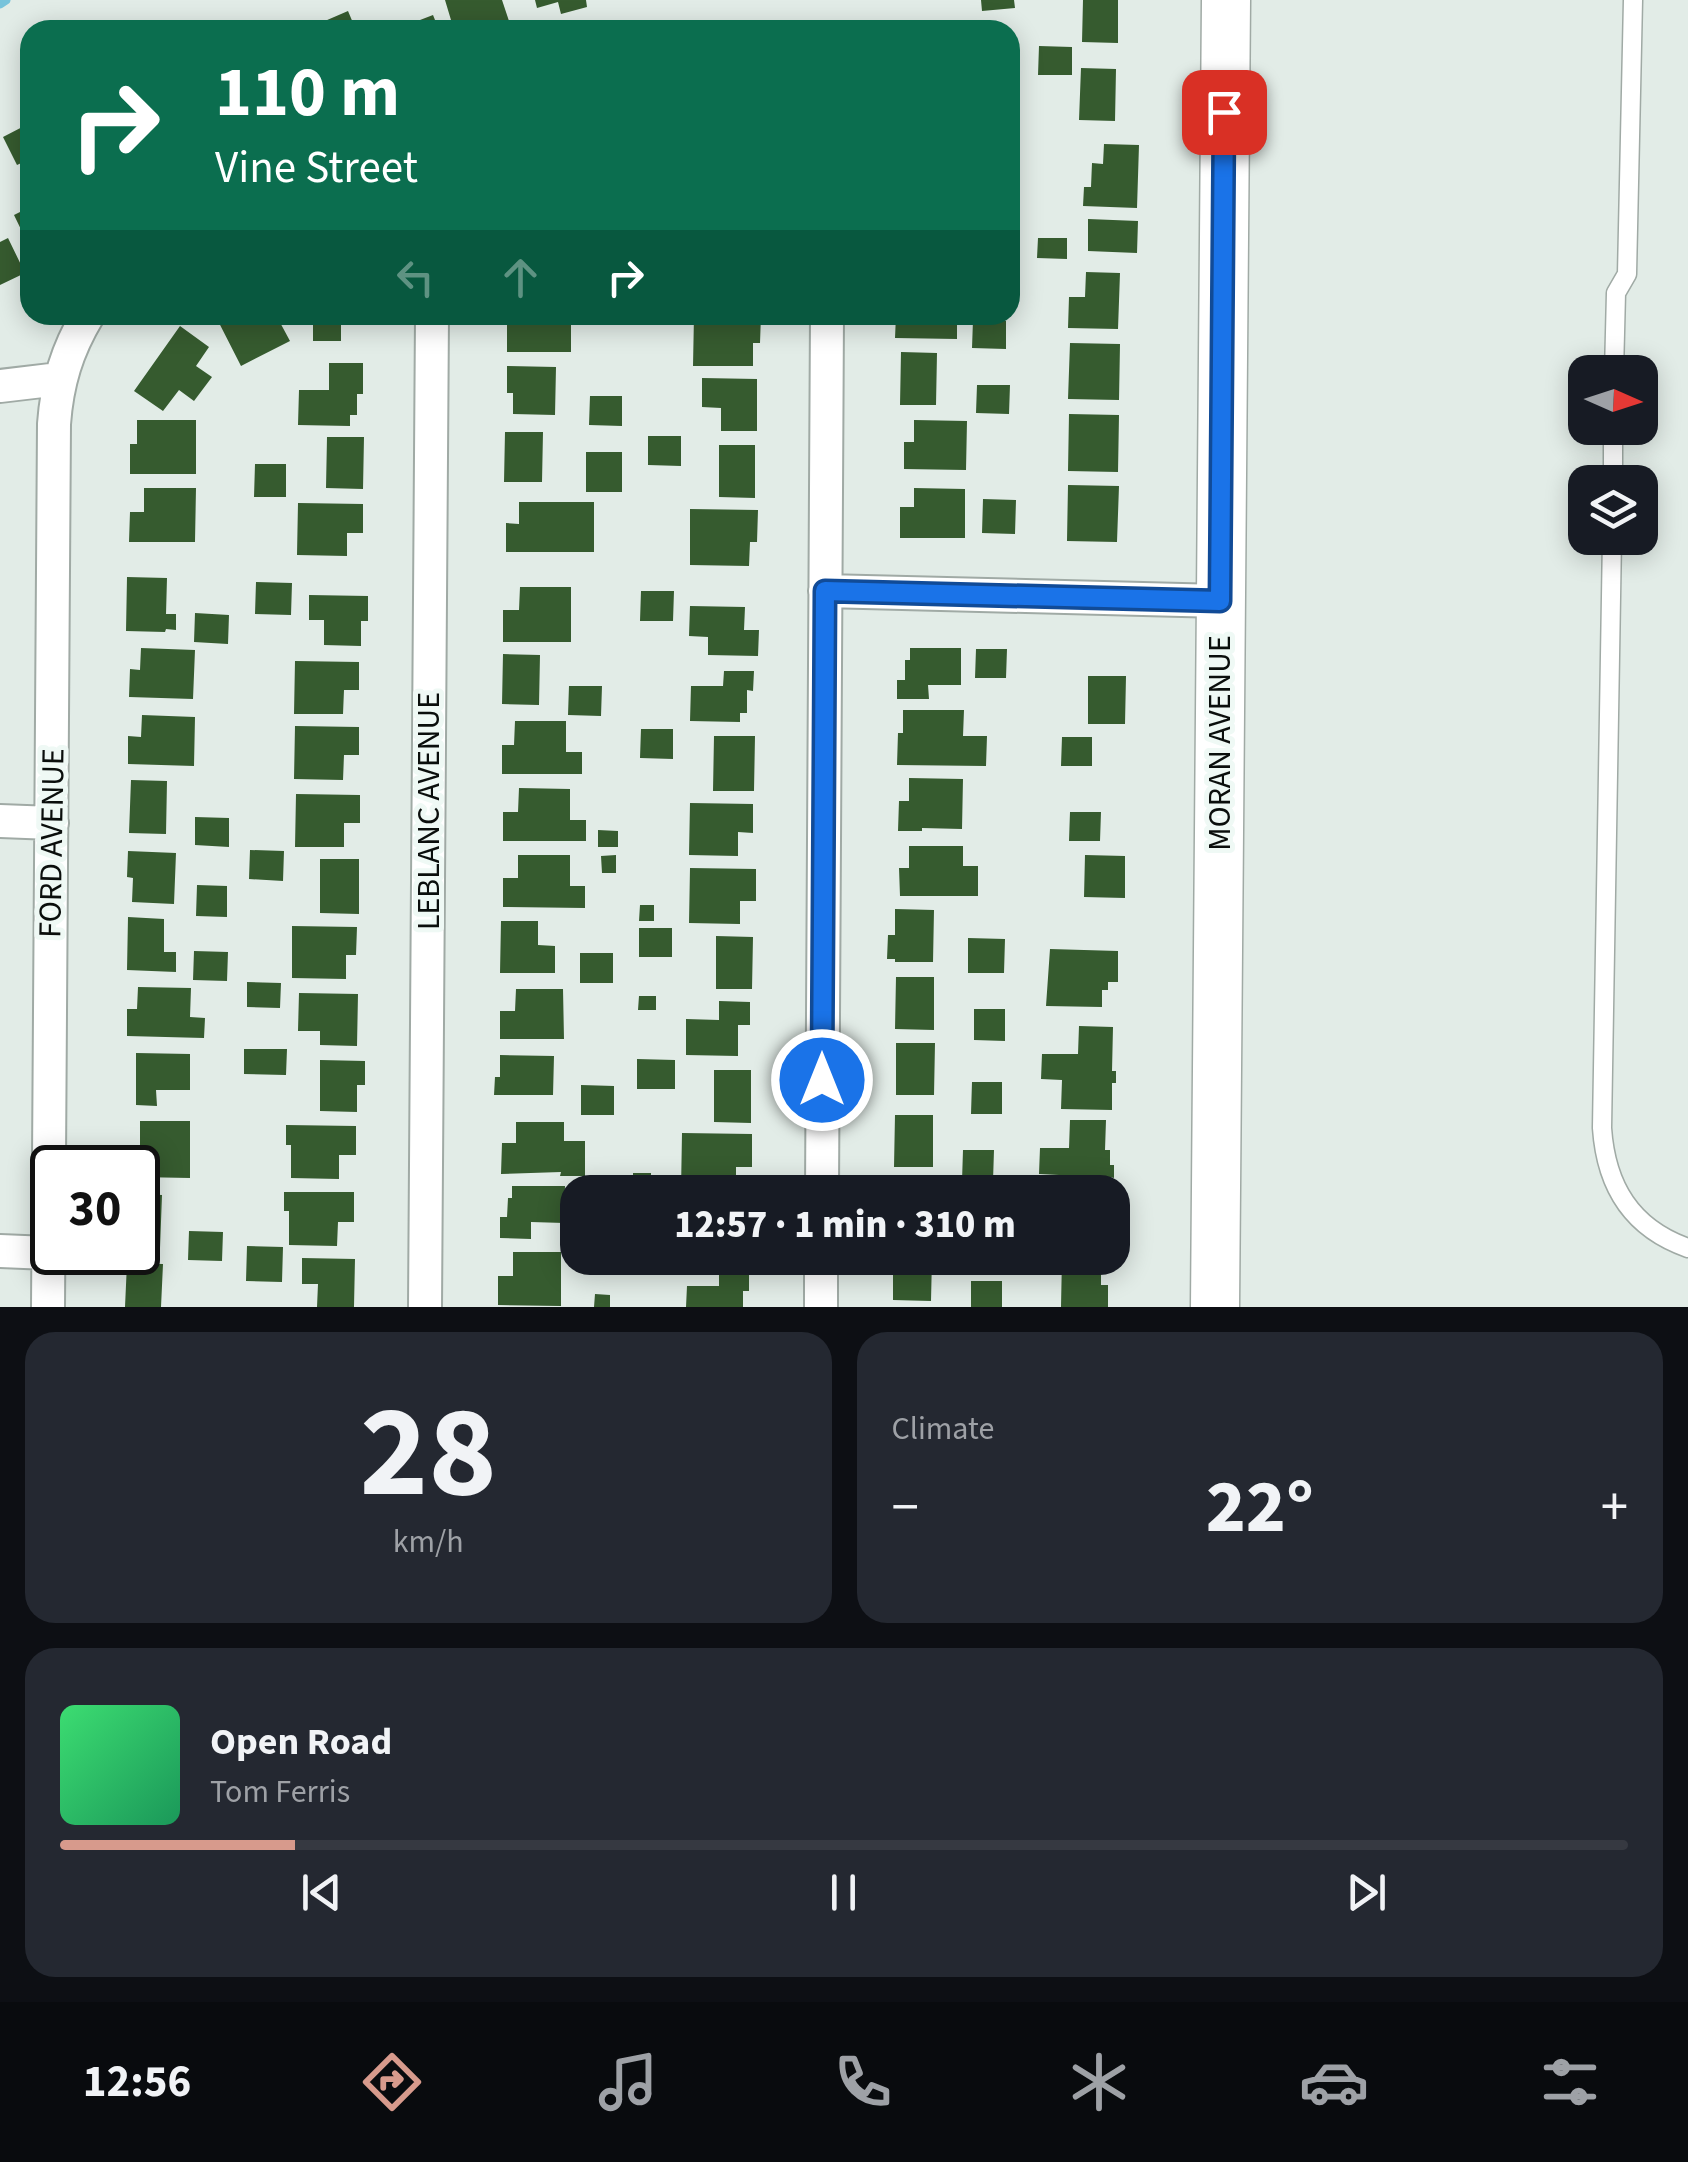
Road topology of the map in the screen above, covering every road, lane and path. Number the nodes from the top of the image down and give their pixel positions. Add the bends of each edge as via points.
1 (1226, 0) edge
2 (1633, 0) edge
3 (82, 325) edge
4 (432, 325) edge
5 (827, 325) edge
6 (1614, 355) edge
7 (59, 378) junction
8 (0, 386) edge
9 (1612, 555) edge
10 (825, 591) junction
11 (1220, 601) junction
12 (0, 821) edge
13 (52, 823) junction
14 (49, 1145) edge
15 (822, 1175) edge
16 (1688, 1248) edge
17 (0, 1251) edge
18 (30, 1252) edge
19 (48, 1275) edge
20 (821, 1275) edge
21 (48, 1307) edge
22 (425, 1307) edge
23 (821, 1307) edge
24 (1216, 1307) edge

1 - 11 main road, MORAN AVENUE
2 - 6 lane via 1627,274 1616,294
3 - 7 street, FORD AVENUE
4 - 22 street, LEBLANC AVENUE
5 - 10 street
7 - 8 street
7 - 13 street, FORD AVENUE
9 - 16 lane via 1604,1156 1630,1210 1651,1231
10 - 11 street
10 - 15 street
11 - 24 main road, MORAN AVENUE
12 - 13 street
13 - 14 street, FORD AVENUE
17 - 18 street
19 - 21 street, FORD AVENUE
20 - 23 street

